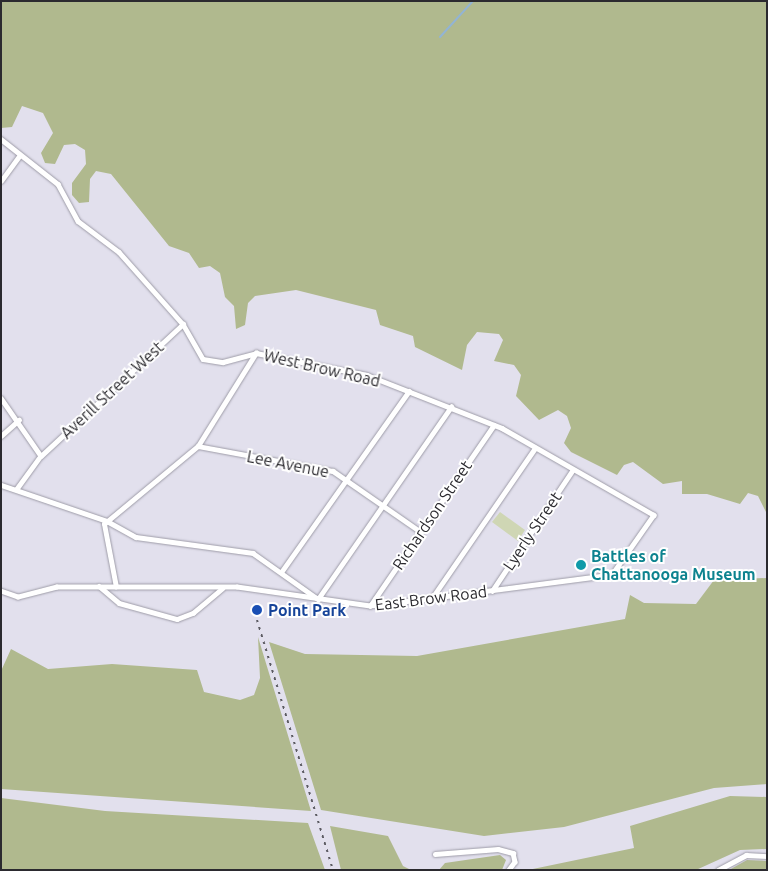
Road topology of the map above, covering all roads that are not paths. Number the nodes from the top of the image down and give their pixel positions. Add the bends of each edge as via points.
1 (1, 139) edge
2 (19, 156) junction
3 (1, 181) edge
4 (183, 324) junction
5 (256, 353) junction
6 (409, 391) junction
7 (1, 398) edge
8 (451, 407) junction
9 (19, 420) junction
10 (494, 425) junction
11 (1, 436) edge
12 (198, 446) junction
13 (535, 448) junction
14 (41, 456) junction
15 (572, 471) junction
16 (346, 476) junction
17 (1, 485) edge
18 (17, 489) junction
19 (384, 504) junction
20 (107, 521) junction
21 (421, 532) junction
22 (282, 571) junction
23 (612, 575) joint
24 (99, 586) junction
25 (116, 587) junction
26 (222, 589) junction
27 (1, 591) edge
28 (492, 591) junction
29 (432, 598) junction
30 (318, 599) junction
31 (370, 606) junction
32 (435, 854) dead end
33 (767, 856) edge
34 (509, 870) edge
35 (718, 870) edge

1 - 2 street, West Brow Road
2 - 3 street
2 - 4 street, West Brow Road via 58,184 78,221 119,252
4 - 5 street, West Brow Road via 204,359 223,362
4 - 14 street, Averill Street West
5 - 6 street, West Brow Road via 360,373
5 - 12 street
6 - 8 street, West Brow Road
6 - 16 street
7 - 9 street
8 - 10 street, West Brow Road
8 - 19 street
9 - 11 street
9 - 14 street
10 - 13 street, West Brow Road
10 - 21 street, Richardson Street
12 - 16 street, Lee Avenue
12 - 20 street
13 - 15 street, West Brow Road
13 - 29 street
14 - 18 street, Averill Street West
15 - 23 street, West Brow Road via 654,515
15 - 28 street, Lyerly Street
16 - 19 street, Lee Avenue
16 - 22 street
17 - 18 street
18 - 20 street
19 - 21 street, Lee Avenue
19 - 30 street
20 - 22 street via 136,537 253,552
20 - 25 street via 102,529
21 - 31 street, Richardson Street
22 - 30 street
23 - 28 street, East Brow Road
24 - 25 street, East Brow Road
24 - 26 street via 119,604 177,619 193,613
24 - 27 street, East Brow Road via 53,588 18,596
25 - 26 street, East Brow Road
26 - 30 street, East Brow Road
28 - 29 street, East Brow Road
29 - 31 street, East Brow Road
30 - 31 street, East Brow Road
32 - 34 street via 498,849 513,853 515,862
33 - 35 street via 746,855

